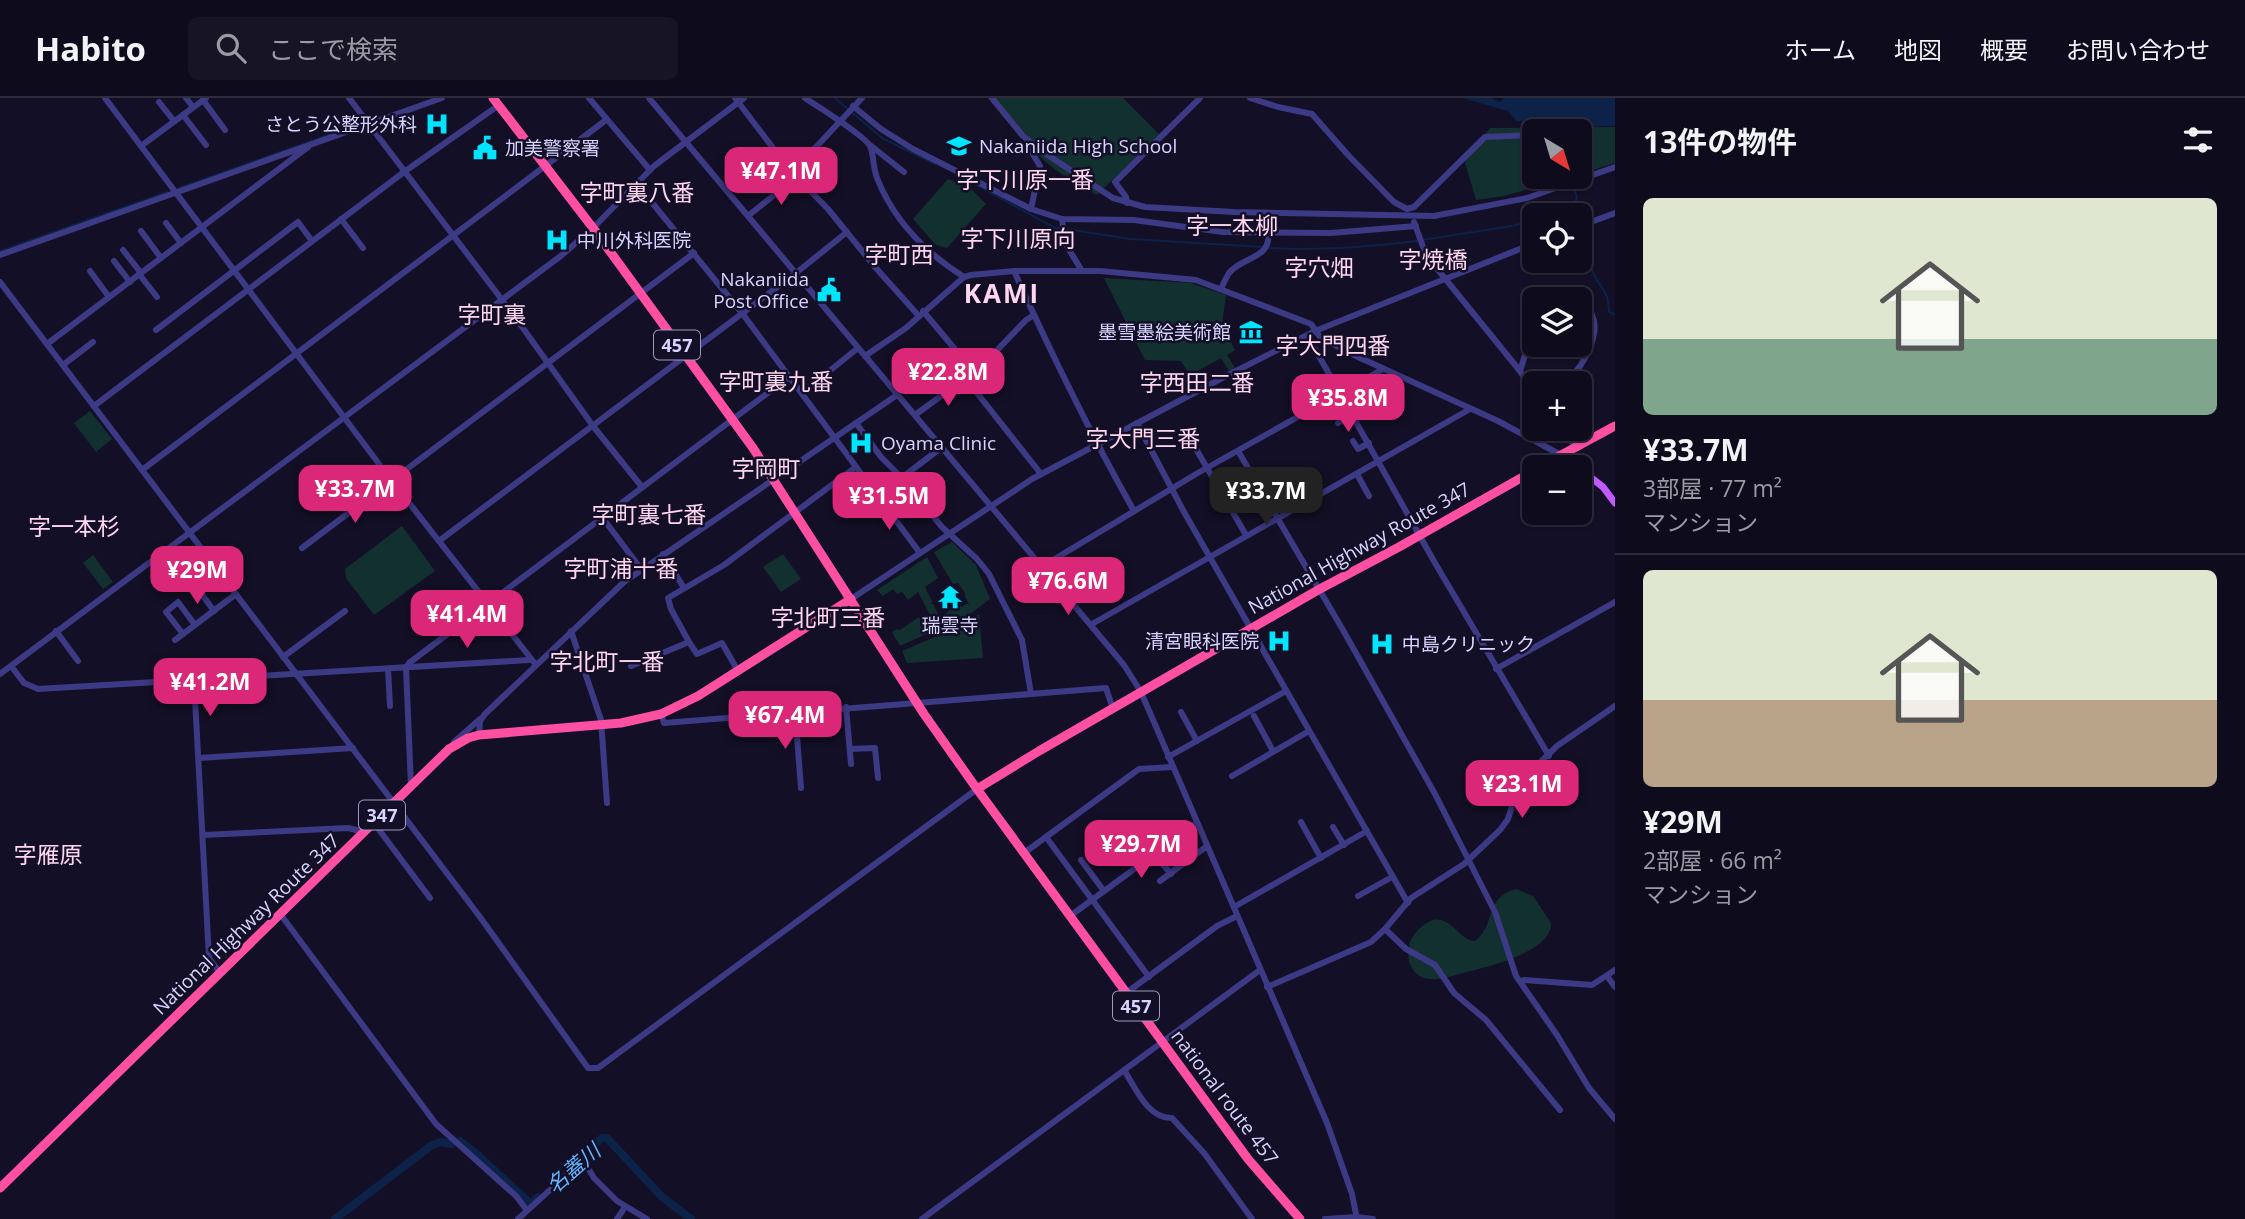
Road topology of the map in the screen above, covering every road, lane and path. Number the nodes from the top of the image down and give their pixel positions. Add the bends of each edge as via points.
1 (105, 98) edge
2 (186, 98) edge
3 (349, 98) edge
4 (442, 98) edge
5 (589, 98) edge
6 (649, 98) edge
7 (805, 98) edge
8 (862, 98) edge
9 (992, 98) edge
10 (1200, 98) edge
11 (1250, 98) edge
12 (204, 99) edge
13 (739, 99) edge
14 (159, 102) dead end
15 (496, 102) edge
16 (193, 107) junction
17 (851, 109) junction
18 (183, 115) junction
19 (606, 120) junction
20 (174, 121) junction
21 (841, 121) junction
22 (368, 123) junction
23 (225, 130) dead end
24 (1522, 136) edge
25 (1027, 140) junction
26 (685, 141) junction
27 (205, 145) dead end
28 (310, 145) junction
29 (869, 145) junction
30 (141, 146) junction
31 (546, 166) junction
32 (1615, 167) edge
33 (650, 170) junction
34 (790, 170) junction
35 (404, 172) junction
36 (904, 172) dead end
37 (797, 177) junction
38 (636, 183) junction
39 (176, 193) junction
40 (1394, 202) junction
41 (1127, 203) junction
42 (1031, 209) junction
43 (1615, 213) edge
44 (749, 215) junction
45 (1408, 216) junction
46 (341, 219) junction
47 (1592, 222) edge
48 (166, 223) dead end
49 (1062, 225) junction
50 (1416, 226) junction
51 (202, 228) junction
52 (593, 228) junction
53 (141, 231) dead end
54 (847, 232) junction
55 (1268, 232) junction
56 (453, 234) junction
57 (312, 242) junction
58 (181, 243) junction
59 (363, 248) dead end
60 (1522, 248) edge
61 (123, 250) dead end
62 (694, 253) junction
63 (0, 255) edge
64 (162, 258) junction
65 (114, 261) dead end
66 (234, 270) junction
67 (90, 271) dead end
68 (1014, 271) junction
69 (1083, 271) junction
70 (796, 273) junction
71 (140, 274) junction
72 (964, 277) junction
73 (1444, 280) junction
74 (0, 282) edge
75 (130, 282) junction
76 (1221, 289) junction
77 (249, 290) junction
78 (639, 294) junction
79 (109, 297) junction
80 (157, 297) dead end
81 (502, 300) junction
82 (742, 313) junction
83 (920, 313) junction
84 (1034, 315) junction
85 (1592, 316) edge
86 (156, 330) dead end
87 (1315, 331) junction
88 (1592, 340) edge
89 (93, 342) dead end
90 (47, 344) junction
91 (858, 348) junction
92 (1315, 349) dead end
93 (297, 353) junction
94 (685, 355) junction
95 (865, 356) junction
96 (1524, 357) edge
97 (548, 363) junction
98 (63, 365) junction
99 (1383, 369) junction
100 (1520, 371) junction
101 (974, 372) junction
102 (1522, 374) edge
103 (789, 377) junction
104 (966, 379) junction
105 (802, 393) junction
106 (1340, 393) junction
107 (897, 395) junction
108 (94, 406) junction
109 (1470, 409) junction
110 (915, 415) junction
111 (1352, 415) junction
112 (346, 418) junction
113 (733, 419) junction
114 (856, 423) junction
115 (1137, 423) junction
116 (1338, 423) dead end
117 (593, 426) junction
118 (1615, 426) edge
119 (835, 437) junction
120 (1571, 441) edge
121 (1192, 442) dead end
122 (1353, 442) dead end
123 (1369, 443) junction
124 (1096, 444) junction
125 (942, 447) junction
126 (1576, 447) junction
127 (1238, 451) junction
128 (1561, 455) joint
129 (1379, 461) junction
130 (856, 467) junction
131 (1208, 467) junction
132 (142, 470) junction
133 (1041, 474) junction
134 (1357, 474) junction
135 (1522, 477) edge
136 (902, 478) junction
137 (1592, 478) edge
138 (773, 480) junction
139 (392, 481) junction
140 (642, 487) junction
141 (1171, 489) junction
142 (878, 496) junction
143 (1369, 496) dead end
144 (1615, 503) edge
145 (992, 506) junction
146 (1134, 511) junction
147 (795, 512) junction
148 (602, 517) junction
149 (1277, 519) junction
150 (188, 532) junction
151 (949, 534) junction
152 (1246, 535) junction
153 (1420, 536) junction
154 (439, 541) junction
155 (302, 548) dead end
156 (920, 553) junction
157 (663, 554) junction
158 (1209, 556) junction
159 (1043, 566) junction
160 (641, 569) junction
161 (219, 572) junction
162 (684, 589) junction
163 (1318, 590) junction
164 (236, 594) junction
165 (851, 599) junction
166 (1615, 602) edge
167 (486, 604) junction
168 (214, 611) junction
169 (345, 611) dead end
170 (1092, 624) junction
171 (195, 625) junction
172 (1251, 628) junction
173 (56, 631) junction
174 (570, 631) junction
175 (183, 634) junction
176 (175, 640) dead end
177 (689, 642) junction
178 (283, 657) junction
179 (530, 660) junction
180 (78, 661) dead end
181 (536, 665) junction
182 (10, 666) junction
183 (631, 666) dead end
184 (388, 668) junction
185 (406, 668) junction
186 (1496, 669) junction
187 (738, 671) junction
188 (296, 673) junction
189 (0, 674) edge
190 (194, 680) junction
191 (1286, 691) junction
192 (1141, 692) junction
193 (1031, 694) junction
194 (916, 702) junction
195 (390, 706) dead end
196 (1615, 706) edge
197 (846, 707) junction
198 (1113, 709) junction
199 (795, 711) junction
200 (1181, 712) dead end
201 (485, 714) junction
202 (661, 714) junction
203 (1254, 716) dead end
204 (601, 725) junction
205 (1309, 731) junction
206 (479, 735) junction
207 (1197, 741) junction
208 (353, 748) junction
209 (449, 749) junction
210 (850, 749) junction
211 (1273, 751) junction
212 (1168, 757) junction
213 (1549, 757) junction
214 (199, 758) junction
215 (851, 764) dead end
216 (1172, 767) junction
217 (1232, 776) dead end
218 (878, 778) dead end
219 (411, 786) junction
220 (801, 788) dead end
221 (977, 789) junction
222 (394, 803) junction
223 (607, 803) dead end
224 (1301, 822) dead end
225 (374, 823) junction
226 (1197, 824) junction
227 (1333, 827) dead end
228 (1367, 831) junction
229 (365, 832) junction
230 (203, 835) junction
231 (1045, 837) junction
232 (1344, 845) junction
233 (1207, 846) junction
234 (1024, 853) junction
235 (1154, 854) junction
236 (1321, 858) junction
237 (1470, 859) junction
238 (1081, 860) dead end
239 (1171, 874) junction
240 (1392, 877) junction
241 (1160, 881) dead end
242 (1104, 891) junction
243 (1358, 896) dead end
244 (430, 898) dead end
245 (1092, 899) junction
246 (1408, 903) junction
247 (1234, 907) junction
248 (281, 915) junction
249 (1070, 916) junction
250 (1237, 916) junction
251 (1385, 929) junction
252 (1260, 970) junction
253 (1615, 970) edge
254 (220, 974) junction
255 (1607, 976) junction
256 (1149, 977) junction
257 (1524, 980) dead end
258 (1615, 987) edge
259 (1267, 988) junction
260 (1126, 993) junction
261 (1163, 1043) junction
262 (1124, 1070) junction
263 (1560, 1110) dead end
264 (1615, 1119) edge
265 (0, 1188) edge
266 (625, 1208) junction
267 (526, 1209) junction
268 (1357, 1218) edge
269 (518, 1219) edge
270 (617, 1219) edge
271 (647, 1219) edge
272 (922, 1219) edge
273 (1252, 1219) edge
274 (1300, 1219) edge
275 (1325, 1219) edge
276 (1373, 1219) edge

1 - 30 street
2 - 16 street
3 - 22 street
4 - 22 street
5 - 19 street
6 - 26 street
7 - 21 street
8 - 17 street
9 - 25 street
10 - 41 street via 1115,182
11 - 40 street via 1312,114
12 - 16 street
12 - 23 street
13 - 26 street
13 - 34 street
14 - 20 street
15 - 31 highway, 457
15 - 35 street
16 - 18 street
17 - 21 street
17 - 42 street via 913,149
18 - 20 street
18 - 27 street
19 - 31 street
19 - 33 street
20 - 30 street
21 - 29 street
21 - 34 street
22 - 28 street
22 - 35 street
24 - 40 street via 1485,137 1414,207 1407,209
25 - 41 street
25 - 42 street via 1040,166
26 - 33 street
26 - 44 street
28 - 39 street
28 - 51 street
29 - 36 street
29 - 72 street via 876,177 897,215 942,263
30 - 39 street
31 - 52 highway, 457
31 - 56 street
32 - 45 street via 1501,204
33 - 38 street
34 - 37 street
35 - 46 street
35 - 56 street
37 - 44 street
37 - 54 street
38 - 52 street
38 - 62 street
39 - 51 street
39 - 63 street
40 - 45 street via 1392,211
41 - 45 street via 1185,210
42 - 49 street
43 - 47 street
44 - 70 street
45 - 50 street
46 - 57 street
46 - 59 street
48 - 58 street
49 - 55 street via 1135,220 1223,232
49 - 69 street via 1065,243
50 - 55 street via 1331,233
50 - 73 street via 1426,254
51 - 58 street
51 - 66 street
52 - 78 highway, 457
52 - 81 street
53 - 64 street
54 - 70 street
54 - 83 street
55 - 76 street via 1266,250 1231,271
56 - 81 street
56 - 93 street
57 - 66 street via 298,222
57 - 77 street
58 - 64 street
60 - 73 street
61 - 71 street
62 - 78 street
62 - 82 street
64 - 71 street
65 - 75 street
66 - 77 street
66 - 86 street
67 - 79 street
68 - 69 street
68 - 72 street
68 - 84 street
69 - 76 street via 1174,277
70 - 82 street
70 - 91 street
71 - 75 street
71 - 80 street
72 - 83 street
73 - 87 street
73 - 100 street
74 - 90 street
75 - 79 street
76 - 87 street via 1311,324
77 - 93 street
77 - 108 street
78 - 94 highway, 457
78 - 97 street
79 - 90 street
81 - 97 street
81 - 112 street
82 - 94 street
82 - 103 street
83 - 95 street
83 - 101 street
84 - 101 street
84 - 124 street
85 - 88 street
87 - 99 street
87 - 115 street
89 - 98 street
90 - 98 street
91 - 95 street
91 - 105 street
92 - 106 street
93 - 112 street
93 - 132 street
94 - 113 highway, 457
94 - 117 street
95 - 107 street
96 - 100 street
97 - 117 street
97 - 139 street
98 - 108 street
99 - 106 street
99 - 109 street
100 - 102 street
101 - 104 street
103 - 105 street
103 - 113 street
104 - 110 street
104 - 133 street
105 - 119 street
106 - 111 street
106 - 127 street
107 - 110 street
107 - 114 street
108 - 132 street
109 - 128 street
109 - 129 street
110 - 125 street
111 - 116 street
111 - 123 street
112 - 139 street
112 - 150 street
113 - 138 highway, 457
113 - 140 street
114 - 119 street
114 - 136 street
115 - 124 street
115 - 141 street
117 - 140 street
117 - 154 street
118 - 126 highway, National Highway Route 347
119 - 130 street
119 - 138 street
120 - 126 street
121 - 131 street
122 - 123 street via 1358,449
123 - 129 street
124 - 133 street
124 - 146 street
125 - 136 street
125 - 145 street
126 - 128 highway, National Highway Route 347
127 - 131 street
127 - 149 street
129 - 134 street
129 - 153 street
130 - 142 street
130 - 147 street
131 - 141 street
131 - 152 street
132 - 150 street
133 - 145 street
134 - 143 street
134 - 149 street
135 - 153 highway, National Highway Route 347
136 - 142 street
136 - 151 street
137 - 144 main road
138 - 147 highway, 457
138 - 157 street
139 - 154 street
139 - 155 street
140 - 148 street
141 - 146 street
141 - 158 street
142 - 156 street
145 - 151 street
145 - 159 street
146 - 159 street
147 - 162 street
147 - 165 highway, 457
148 - 160 street
148 - 167 street
149 - 152 street
149 - 163 street
150 - 161 street
150 - 173 street
151 - 156 street
151 - 193 street via 983,566 1016,626
152 - 158 street
153 - 163 highway, National Highway Route 347
153 - 186 street
154 - 167 street
156 - 165 street
157 - 160 street
157 - 162 street
158 - 170 street
158 - 172 street
159 - 170 street
160 - 174 street
161 - 164 street
161 - 168 street via 198,589
162 - 177 street via 668,598
163 - 172 highway, National Highway Route 347
163 - 237 street
164 - 168 street
164 - 178 street
165 - 187 highway, National Highway Route 347 / 347
165 - 194 highway, 457
166 - 186 street
167 - 179 street
167 - 185 street
168 - 171 street
169 - 178 street
170 - 192 street
171 - 175 street
171 - 175 street via 178,603 166,612
172 - 191 street
172 - 192 highway, National Highway Route 347
173 - 180 street
173 - 182 street
174 - 181 street
174 - 204 street
175 - 176 street
177 - 183 street
177 - 187 street via 697,654 722,643
178 - 188 street
179 - 181 street
179 - 185 street
181 - 201 street
182 - 189 street
182 - 190 street via 24,683 38,689
184 - 185 street
184 - 188 street
184 - 195 street
185 - 219 street
186 - 213 street
187 - 202 highway, National Highway Route 347 / 347
188 - 190 street
188 - 208 street
190 - 214 street
191 - 205 street
191 - 207 street
192 - 198 highway, National Highway Route 347
192 - 212 street
193 - 194 street
193 - 198 street via 1106,688
194 - 197 street
194 - 221 highway, 457
196 - 213 street
197 - 199 street
197 - 210 street
198 - 221 highway, National Highway Route 347
199 - 202 street via 664,723
199 - 220 street
200 - 207 street
201 - 206 street
201 - 209 street
202 - 204 highway, National Highway Route 347 / 347
203 - 211 street
204 - 206 highway, National Highway Route 347 / 347
204 - 223 street
205 - 211 street
205 - 228 street
206 - 209 highway, National Highway Route 347 / 347
207 - 212 street
208 - 214 street
208 - 222 street
209 - 219 highway, National Highway Route 347 / 347
210 - 215 street
210 - 218 street via 875,748
211 - 217 street
212 - 216 street
213 - 237 street via 1523,779 1504,824
214 - 230 street
216 - 226 street
216 - 231 street via 1139,769
219 - 222 highway, National Highway Route 347 / 347
221 - 222 street via 592,1070
221 - 234 highway, national route 457 / 457
222 - 225 highway, National Highway Route 347 / 347
224 - 236 street
225 - 229 highway, National Highway Route 347 / 347
225 - 244 street
226 - 233 street
226 - 235 street
227 - 232 street
228 - 232 street
228 - 240 street
229 - 230 street via 348,828
229 - 248 highway, National Highway Route 347 / 347
230 - 254 street via 209,958
231 - 234 street
231 - 245 street
232 - 236 street
233 - 239 street
233 - 247 street
234 - 249 highway, national route 457 / 457
235 - 239 street
235 - 242 street
236 - 247 street
237 - 246 street
237 - 264 street via 1495,912 1516,976 1588,1087
238 - 242 street
239 - 241 street
240 - 243 street
240 - 246 street
242 - 245 street
245 - 249 street
245 - 256 street
246 - 251 street
247 - 250 street
248 - 254 highway, National Highway Route 347 / 347
248 - 267 street via 436,1124
249 - 260 highway, national route 457 / 457
250 - 252 street
250 - 256 street
251 - 259 street via 1357,950
251 - 263 street via 1406,949 1435,965 1454,993 1486,1020
252 - 259 street
252 - 261 street
253 - 255 street
254 - 265 highway, National Highway Route 347 / 347
255 - 257 street via 1591,985
255 - 258 street
256 - 260 street
259 - 268 street via 1327,1123
260 - 261 highway, national route 457 / 457
261 - 262 street
261 - 274 highway, national route 457 / 457 via 1248,1158
262 - 272 street
262 - 273 street via 1154,1112 1172,1118 1187,1133
266 - 267 street via 594,1178 583,1160
266 - 270 street
266 - 271 street
267 - 269 street
268 - 275 street
268 - 276 street

